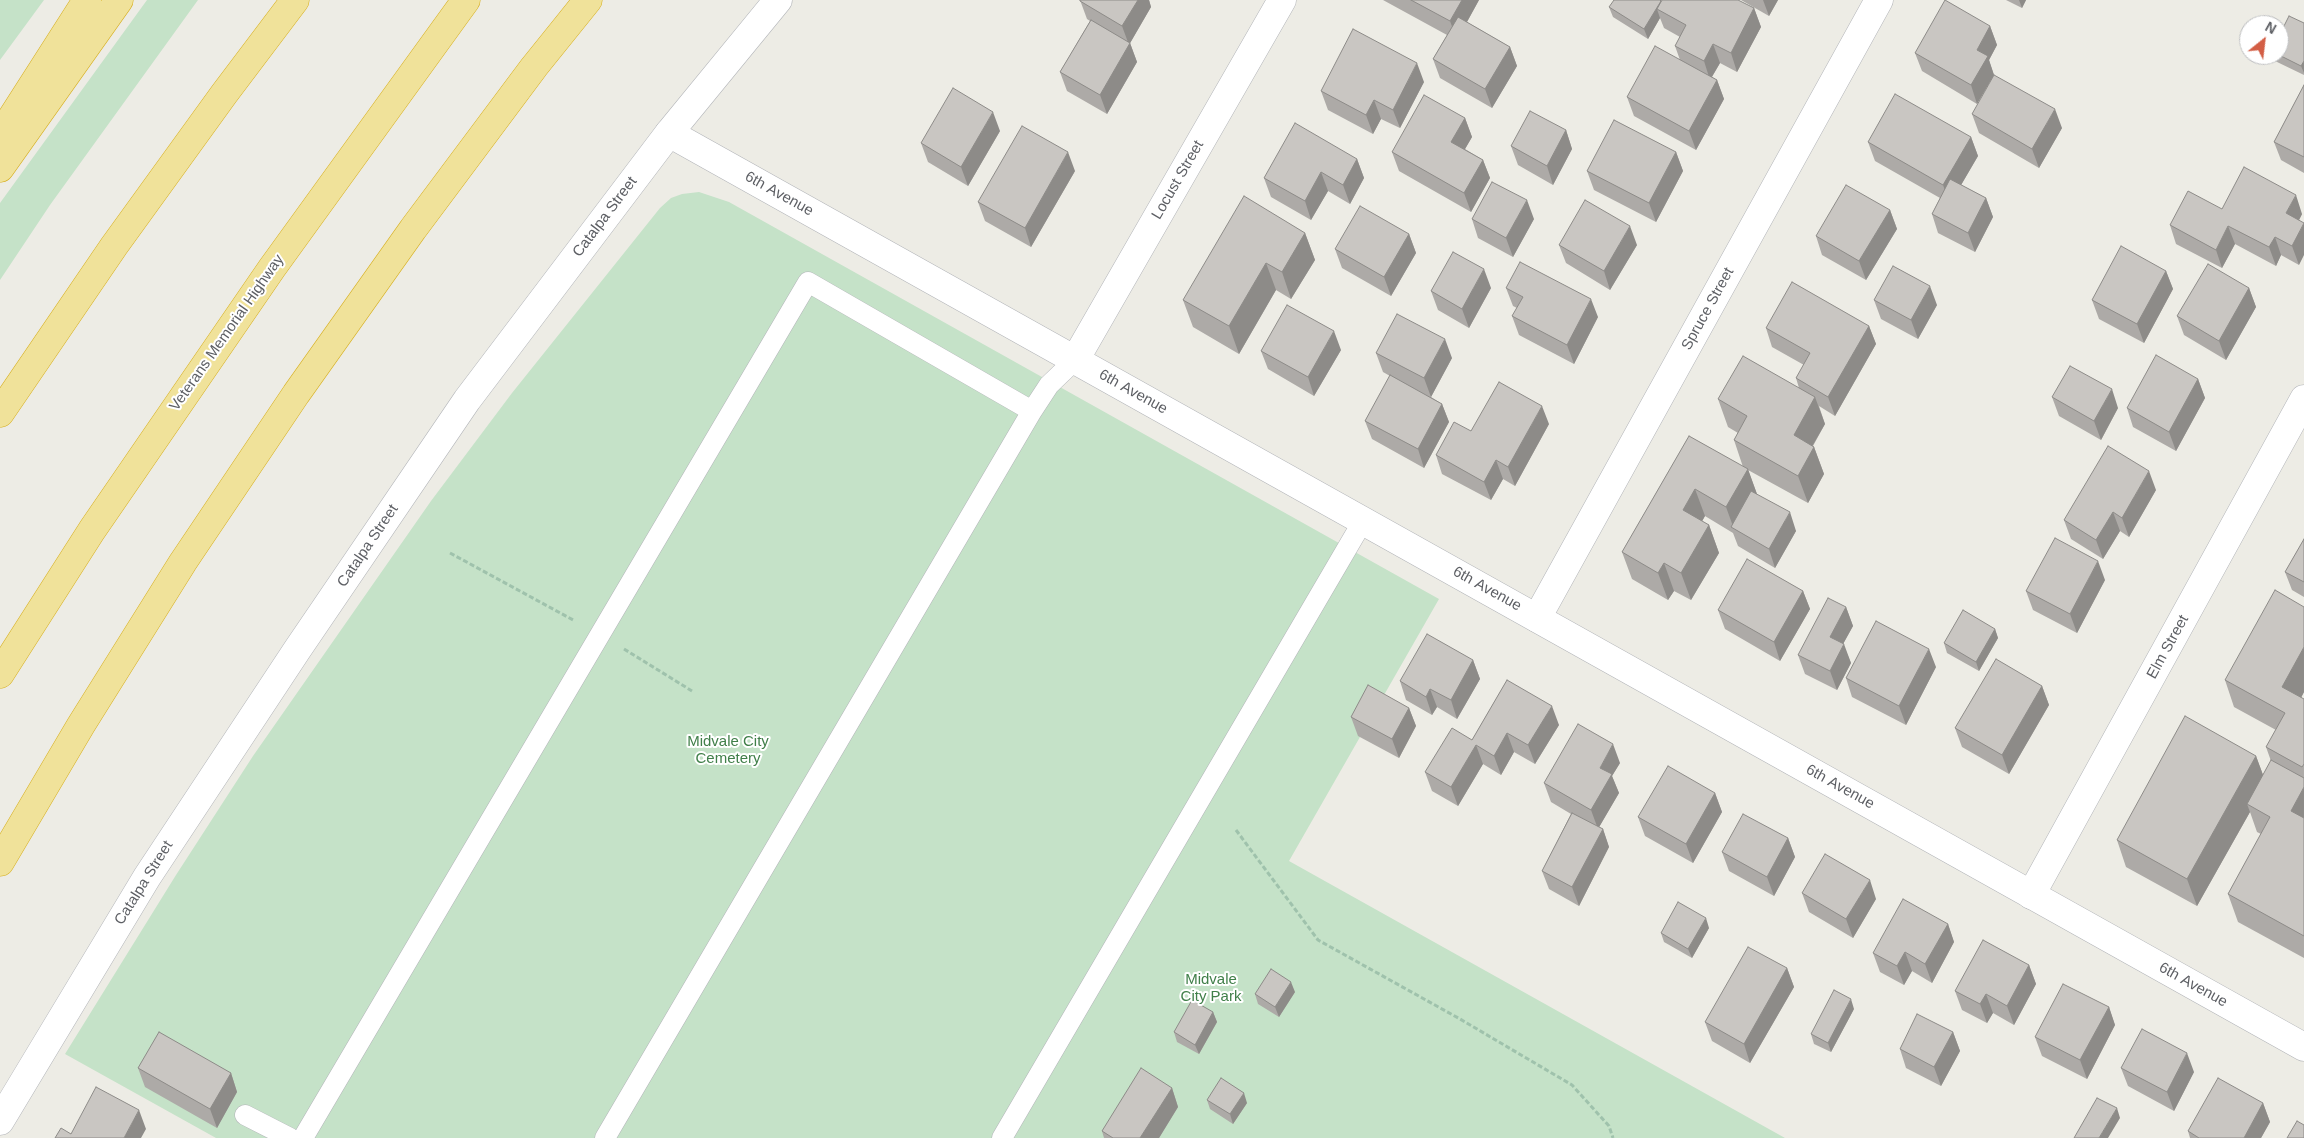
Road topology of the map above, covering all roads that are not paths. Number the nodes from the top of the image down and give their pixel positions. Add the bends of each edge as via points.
1 (87, 0) edge
2 (119, 0) edge
3 (295, 0) edge
4 (466, 0) edge
5 (588, 0) edge
6 (778, 0) edge
7 (1282, 0) edge
8 (1879, 0) edge
9 (669, 133) junction
10 (0, 136) edge
11 (0, 168) edge
12 (1075, 360) junction
13 (2304, 399) edge
14 (1032, 412) junction
15 (0, 413) edge
16 (1364, 521) junction
17 (1537, 618) junction
18 (0, 674) edge
19 (0, 862) edge
20 (2031, 895) junction
21 (2304, 1047) edge
22 (245, 1116) dead end
23 (0, 1121) edge
24 (290, 1138) edge
25 (303, 1138) edge
26 (605, 1138) edge
27 (1002, 1138) edge

1 - 10 highway
2 - 11 highway
3 - 15 highway via 114,246
4 - 18 highway, Veterans Memorial Highway via 272,268 92,530
5 - 19 highway via 412,229 296,394 173,578
6 - 9 street, Catalpa Street
7 - 12 street, Locust Street
8 - 17 street, Spruce Street
9 - 12 street, 6th Avenue
9 - 23 street, Catalpa Street via 467,400 297,650 148,877
12 - 14 lane via 1049,384
12 - 16 street, 6th Avenue
13 - 20 street, Elm Street
14 - 25 lane via 808,282
14 - 26 lane
16 - 17 street, 6th Avenue
16 - 27 lane
17 - 20 street, 6th Avenue
20 - 21 street, 6th Avenue
22 - 24 lane

